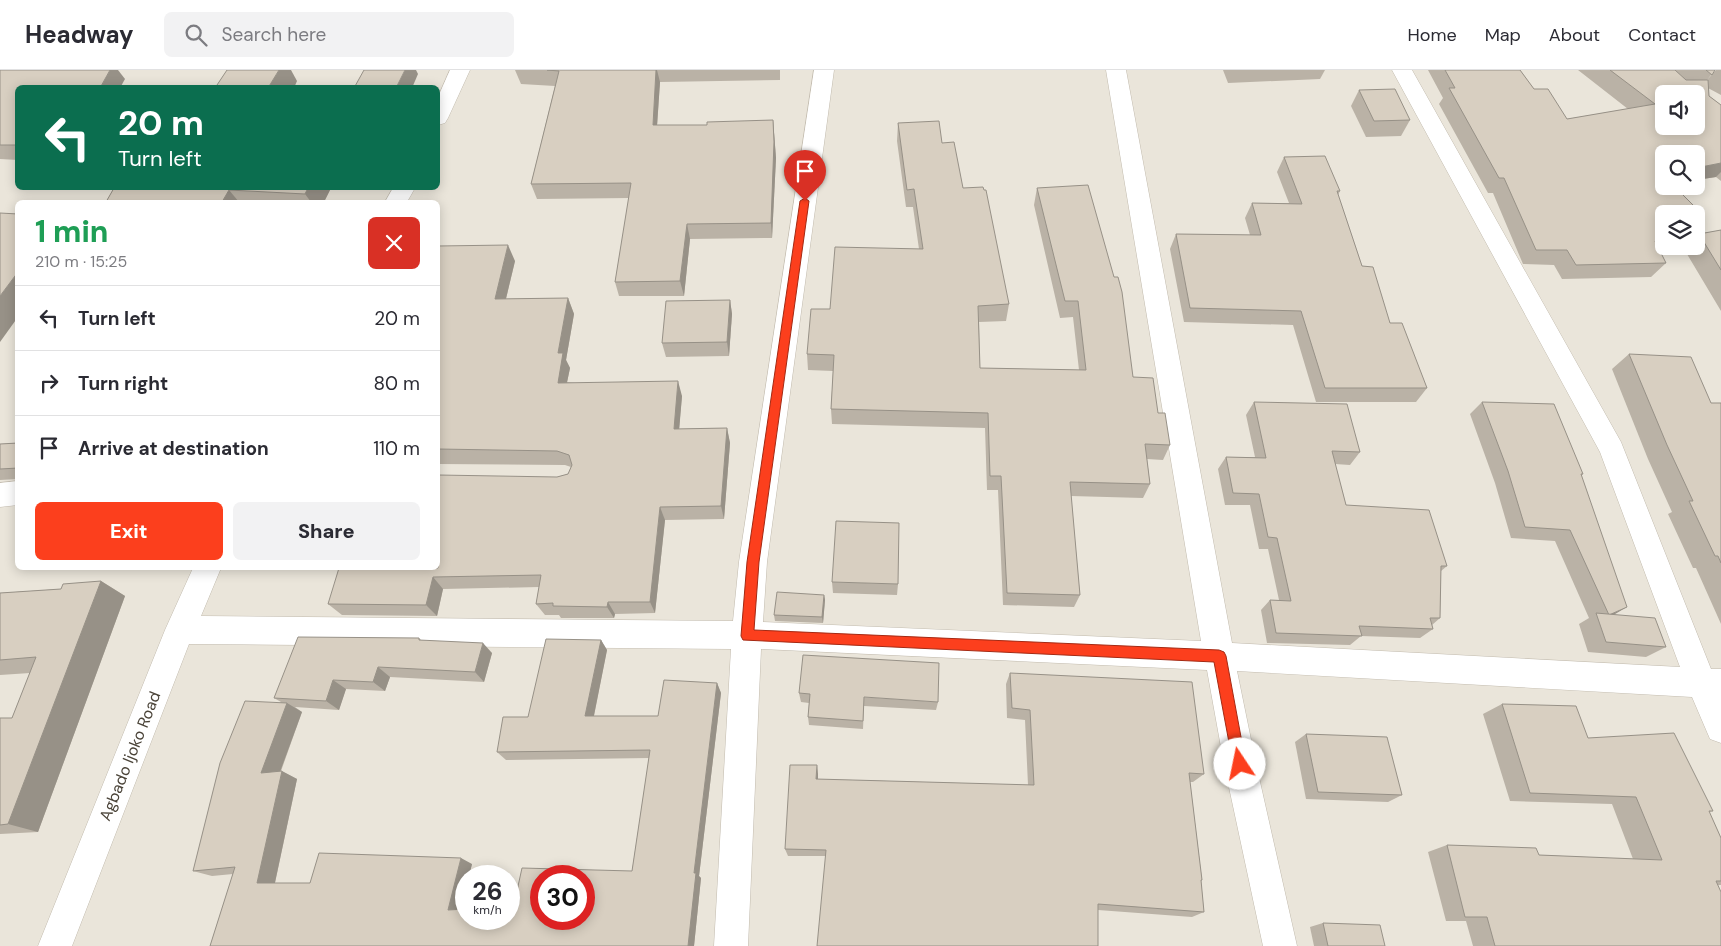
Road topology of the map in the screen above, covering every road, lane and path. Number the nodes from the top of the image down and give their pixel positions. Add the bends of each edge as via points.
1 (460, 70) edge
2 (824, 70) edge
3 (1116, 70) edge
4 (1402, 70) edge
5 (440, 114) edge
6 (15, 493) edge
7 (0, 495) edge
8 (206, 570) edge
9 (180, 630) junction
10 (747, 636) junction
11 (1219, 656) junction
12 (1711, 683) edge
13 (1721, 728) edge
14 (55, 946) edge
15 (731, 946) edge
16 (1280, 946) edge

1 - 5 street
2 - 10 street via 753,562
3 - 11 street
4 - 12 street via 1612,450
6 - 7 street
8 - 9 street, Agbado Ijoko Road
9 - 10 street
9 - 14 street, Agbado Ijoko Road
10 - 11 street
10 - 15 street
11 - 12 street
11 - 16 street
12 - 13 street

